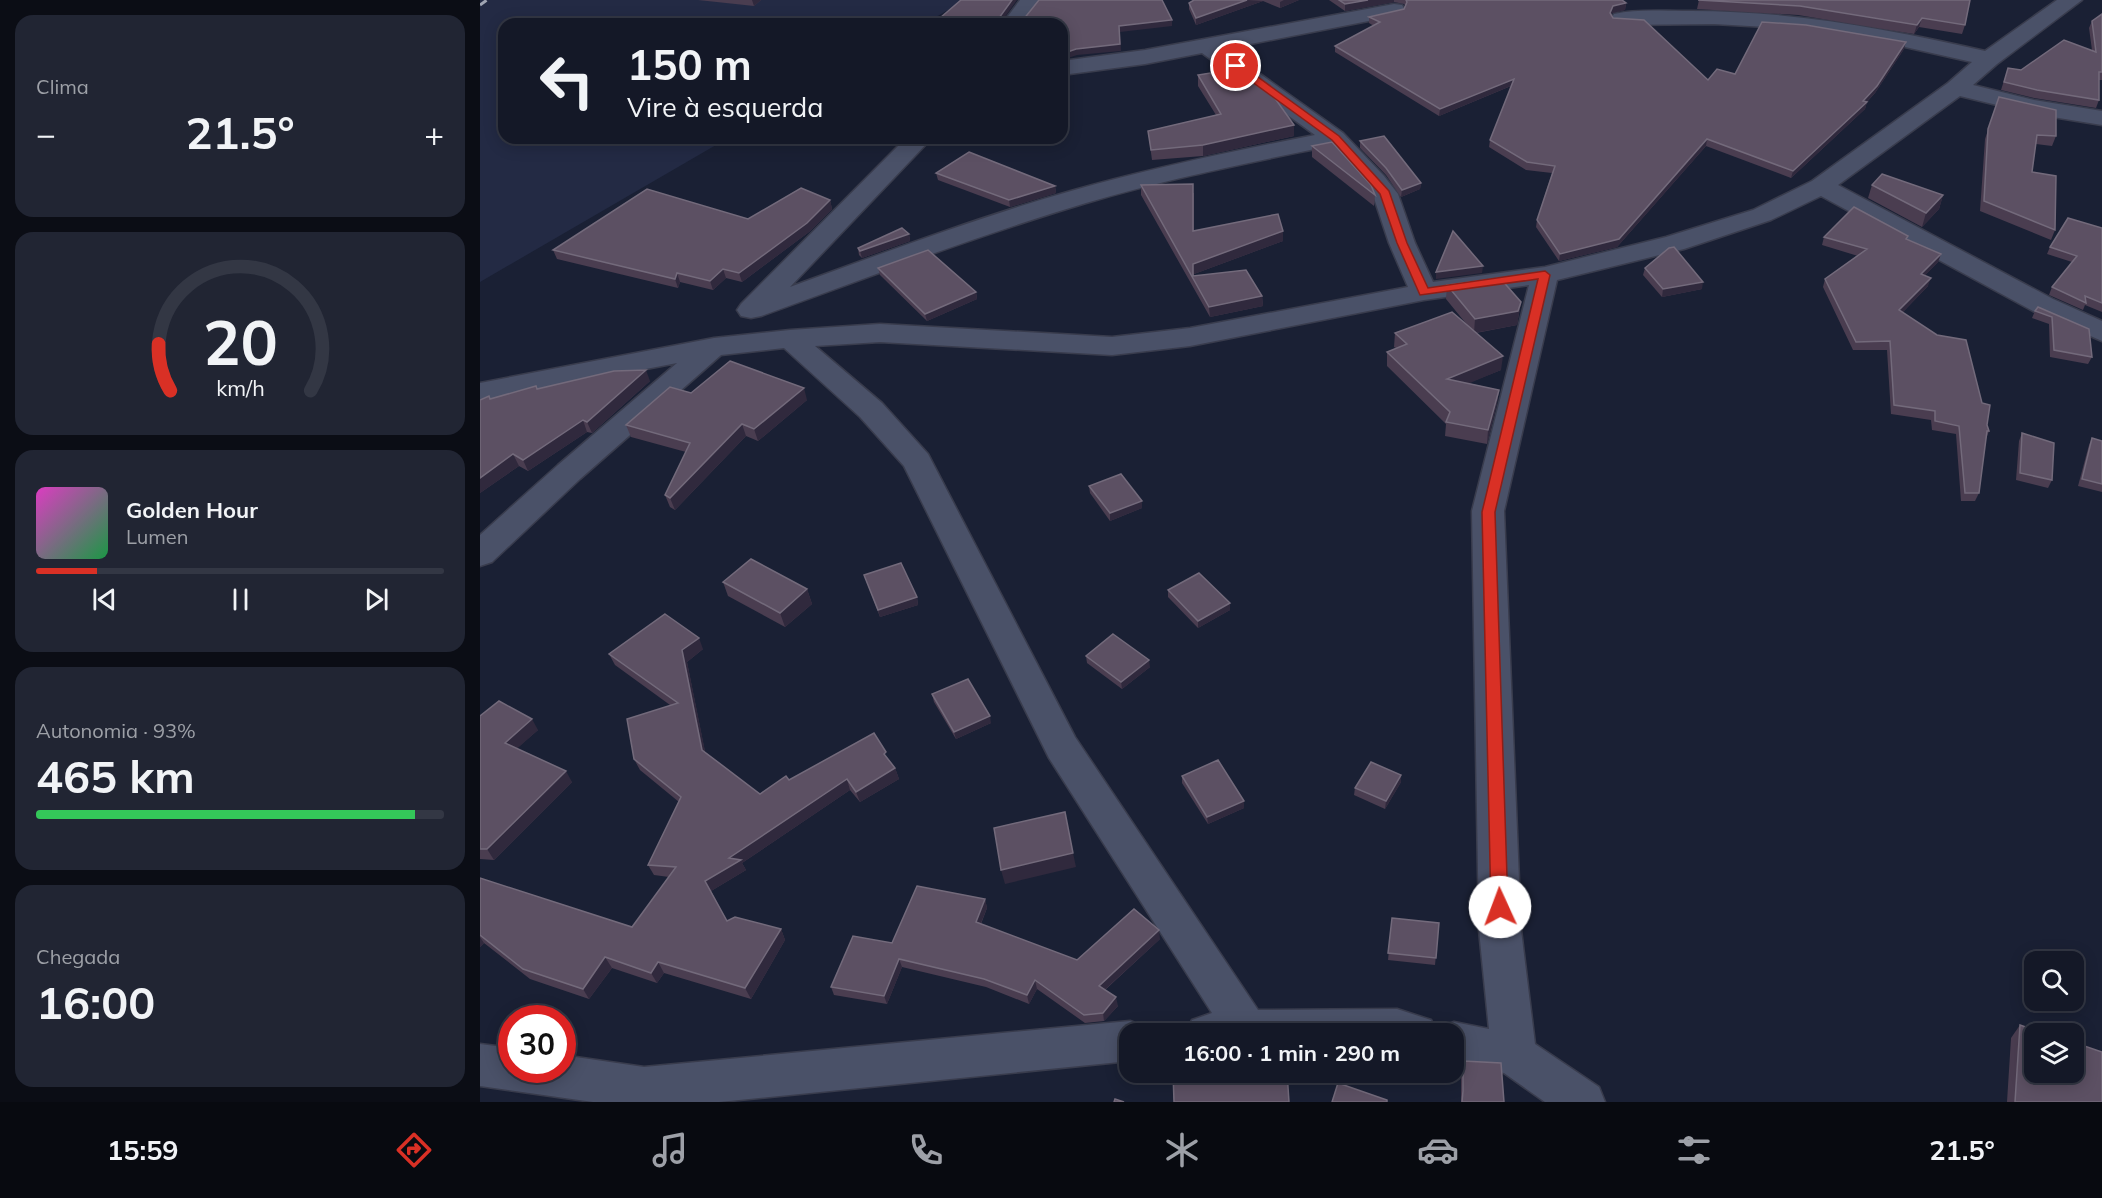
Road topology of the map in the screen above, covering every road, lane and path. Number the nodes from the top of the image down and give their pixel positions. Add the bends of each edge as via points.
1 (1031, 0) edge
2 (2071, 0) edge
3 (1394, 10) edge
4 (1018, 18) edge
5 (1622, 19) edge
6 (1204, 45) junction
7 (1989, 59) junction
8 (1068, 67) edge
9 (1956, 88) junction
10 (2102, 118) edge
11 (1335, 138) junction
12 (914, 144) edge
13 (1821, 186) junction
14 (1545, 275) junction
15 (1424, 292) junction
16 (751, 310) junction
17 (2102, 332) edge
18 (790, 339) junction
19 (714, 347) junction
20 (480, 392) edge
21 (480, 554) edge
22 (1222, 1023) edge
23 (1119, 1042) edge
24 (1464, 1044) edge
25 (1514, 1055) junction
26 (480, 1065) edge
27 (659, 1095) edge
28 (1583, 1102) edge

1 - 4 street
2 - 7 street
3 - 6 street
5 - 7 street via 1715,17 1804,23 1883,34
6 - 8 street
6 - 11 street
7 - 9 street
9 - 10 street
9 - 13 street
11 - 15 street via 1385,194
11 - 16 street via 1192,166 1078,197
12 - 16 street
13 - 14 street via 1762,215 1675,243
13 - 17 street via 2043,305
14 - 15 street
14 - 25 street via 1488,512 1500,930
15 - 18 street via 1190,337 1112,346 880,333
16 - 19 street
18 - 19 street
18 - 22 street via 871,410 917,461 1062,747
19 - 20 street
19 - 21 street
23 - 27 street
24 - 25 street
25 - 28 street
26 - 27 street

